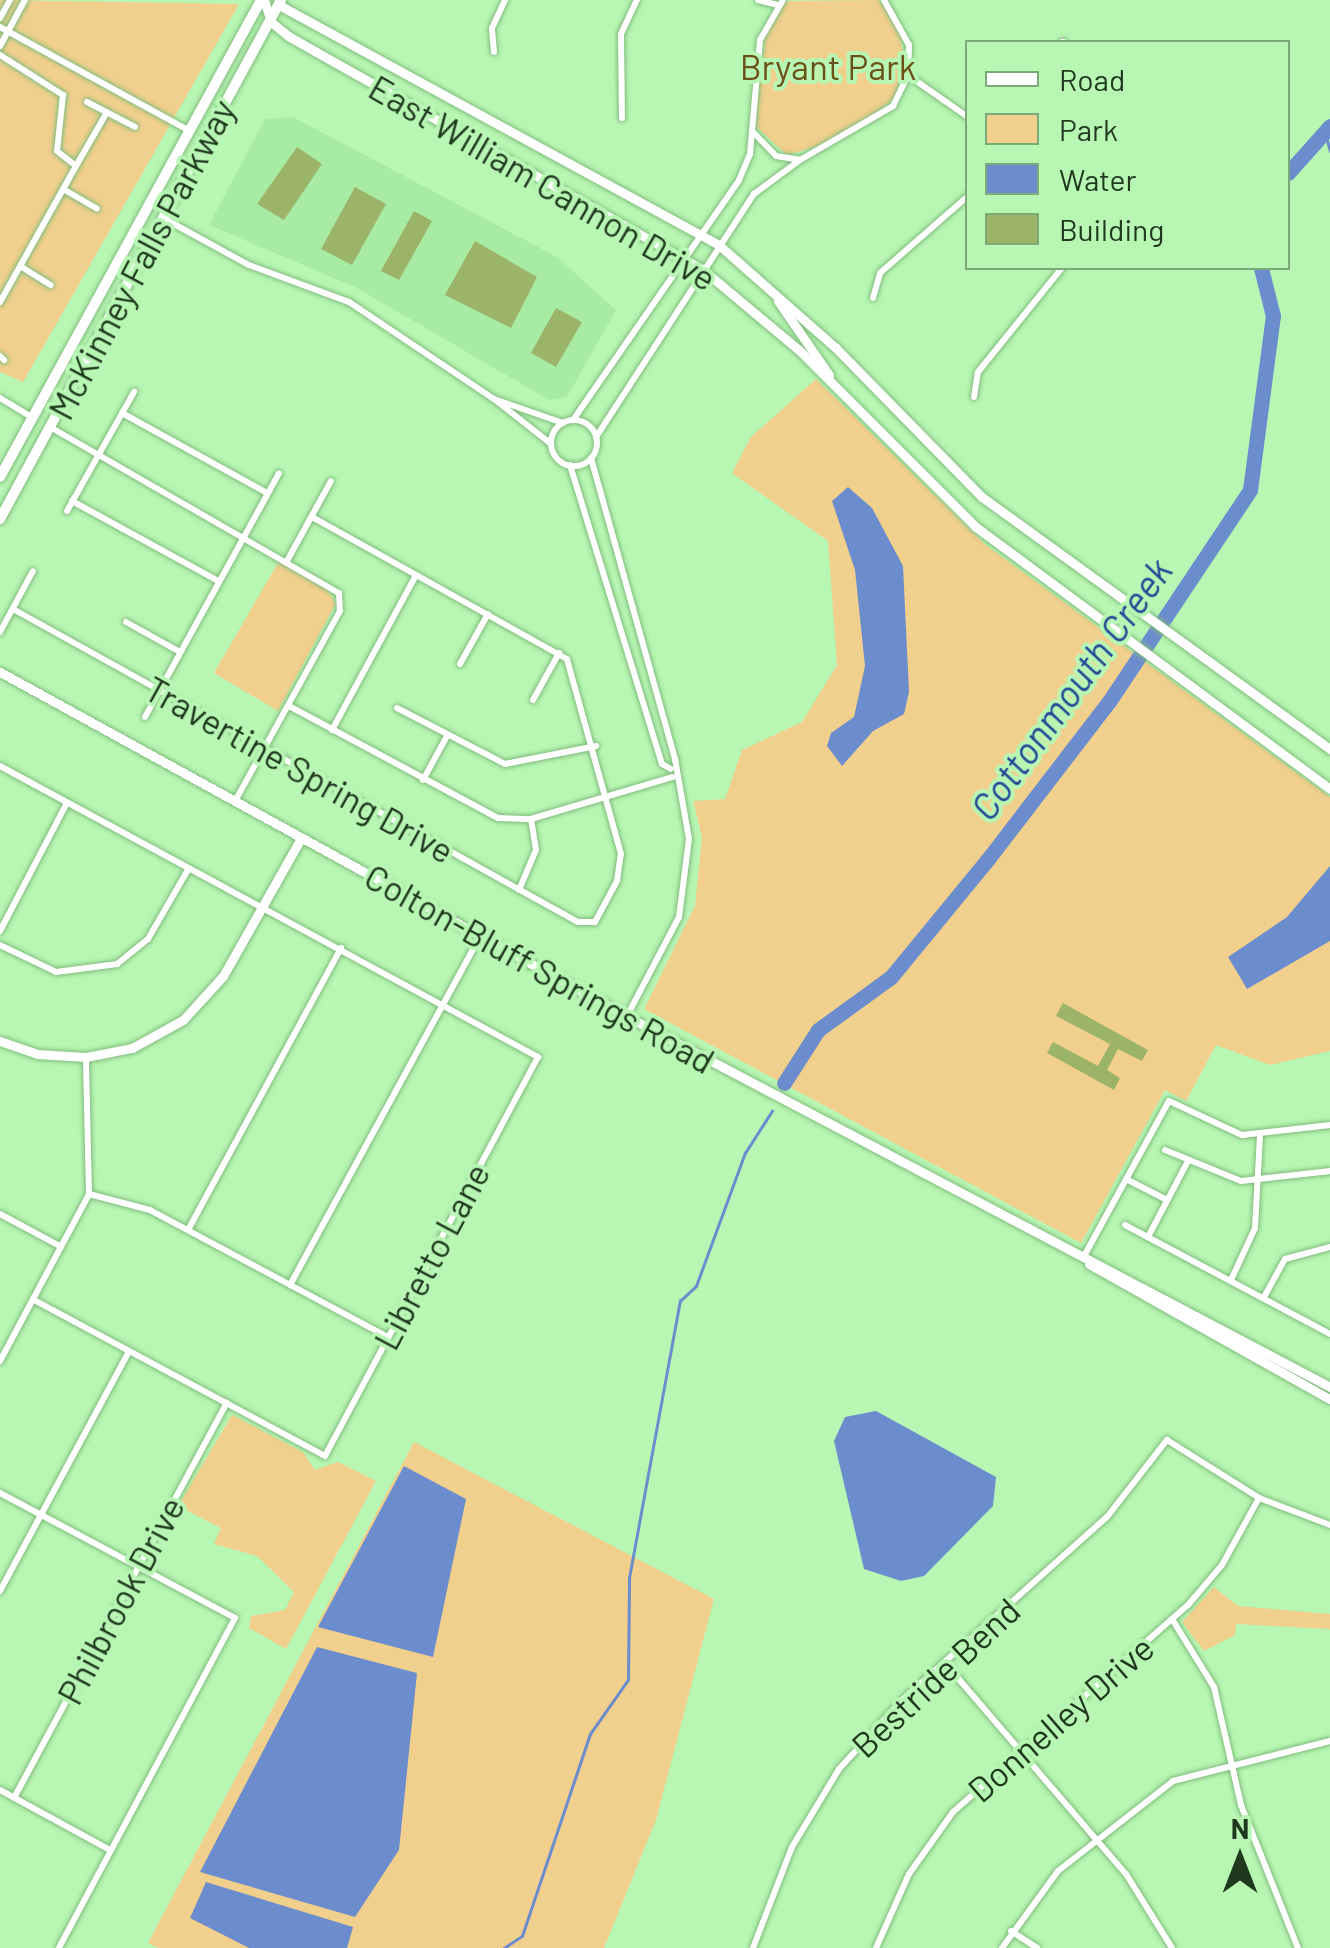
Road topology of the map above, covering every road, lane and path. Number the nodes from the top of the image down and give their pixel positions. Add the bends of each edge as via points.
1 (10, 0) edge
2 (25, 0) edge
3 (505, 0) edge
4 (637, 0) edge
5 (884, 0) edge
6 (271, 1) edge
7 (759, 1) edge
8 (781, 2) edge
9 (768, 17) junction
10 (0, 18) edge
11 (271, 22) junction
12 (4, 29) edge
13 (0, 46) edge
14 (494, 52) dead end
15 (0, 55) edge
16 (908, 75) junction
17 (920, 89) junction
18 (903, 91) junction
19 (87, 102) dead end
20 (107, 112) junction
21 (965, 115) edge
22 (622, 118) dead end
23 (135, 128) dead end
24 (188, 130) junction
25 (753, 131) junction
26 (800, 160) junction
27 (76, 166) junction
28 (62, 189) junction
29 (965, 199) edge
30 (97, 209) dead end
31 (162, 217) junction
32 (703, 235) junction
33 (719, 246) junction
34 (688, 259) junction
35 (20, 266) junction
36 (702, 268) junction
37 (1060, 270) edge
38 (760, 280) junction
39 (52, 285) dead end
40 (872, 298) dead end
41 (0, 302) edge
42 (134, 392) dead end
43 (974, 396) dead end
44 (0, 398) edge
45 (494, 399) junction
46 (122, 414) junction
47 (862, 416) junction
48 (32, 417) junction
49 (574, 420) junction
50 (563, 422) junction
51 (50, 427) junction
52 (596, 437) junction
53 (552, 444) junction
54 (98, 456) junction
55 (591, 458) junction
56 (570, 465) junction
57 (279, 472) dead end
58 (0, 478) edge
59 (331, 481) dead end
60 (268, 492) junction
61 (72, 501) junction
62 (67, 511) dead end
63 (312, 517) junction
64 (0, 518) edge
65 (243, 537) junction
66 (287, 560) junction
67 (33, 572) dead end
68 (416, 575) junction
69 (218, 581) junction
70 (13, 609) junction
71 (488, 614) junction
72 (126, 622) dead end
73 (0, 632) edge
74 (180, 652) junction
75 (559, 653) junction
76 (460, 664) dead end
77 (0, 672) edge
78 (159, 690) junction
79 (534, 700) dead end
80 (289, 706) junction
81 (397, 708) dead end
82 (145, 717) dead end
83 (332, 730) junction
84 (448, 736) junction
85 (596, 746) junction
86 (1330, 749) edge
87 (262, 750) junction
88 (0, 766) edge
89 (672, 773) junction
90 (423, 780) junction
91 (1330, 789) edge
92 (610, 795) junction
93 (235, 801) junction
94 (67, 803) junction
95 (531, 819) junction
96 (301, 838) junction
97 (189, 868) junction
98 (519, 890) junction
99 (264, 907) junction
100 (0, 931) edge
101 (480, 936) junction
102 (0, 945) edge
103 (340, 948) junction
104 (443, 1004) junction
105 (627, 1016) junction
106 (0, 1041) edge
107 (86, 1056) junction
108 (1330, 1125) edge
109 (1260, 1137) junction
110 (1165, 1150) dead end
111 (1188, 1162) junction
112 (1330, 1171) edge
113 (1126, 1179) junction
114 (1258, 1182) junction
115 (89, 1194) junction
116 (1167, 1200) junction
117 (0, 1214) edge
118 (1125, 1225) dead end
119 (188, 1230) junction
120 (1148, 1237) junction
121 (60, 1246) junction
122 (1330, 1248) edge
123 (1083, 1259) junction
124 (1231, 1281) junction
125 (290, 1285) junction
126 (1264, 1298) junction
127 (34, 1300) junction
128 (1330, 1334) edge
129 (388, 1337) junction
130 (129, 1351) junction
131 (0, 1362) edge
132 (1330, 1387) edge
133 (1330, 1398) edge
134 (227, 1403) junction
135 (0, 1493) edge
136 (1259, 1498) junction
137 (41, 1515) junction
138 (1330, 1526) edge
139 (138, 1566) junction
140 (0, 1591) edge
141 (1172, 1620) junction
142 (945, 1663) junction
143 (1330, 1740) edge
144 (1019, 1750) junction
145 (1231, 1760) junction
146 (0, 1790) edge
147 (14, 1798) junction
148 (1096, 1838) junction
149 (110, 1850) junction
150 (1011, 1932) junction
151 (59, 1948) edge
152 (754, 1948) edge
153 (876, 1948) edge
154 (1002, 1948) edge
155 (1037, 1948) edge
156 (1172, 1948) edge
157 (1298, 1948) edge

1 - 10 street
2 - 12 street
3 - 14 street via 492,28
4 - 22 street via 621,34
5 - 16 street via 905,29
6 - 11 main road, McKinney Falls Parkway
6 - 24 main road, McKinney Falls Parkway
6 - 32 street, East William Cannon Drive
7 - 8 street
7 - 9 street
8 - 9 street
9 - 25 street
11 - 31 main road, McKinney Falls Parkway
11 - 34 street, East William Cannon Drive
12 - 13 street
12 - 24 street
15 - 27 street via 64,95 57,151
16 - 17 street
16 - 18 street
17 - 18 street
17 - 21 street
18 - 26 street via 874,122
19 - 20 street
20 - 23 street
20 - 27 street
24 - 48 main road, McKinney Falls Parkway
25 - 26 street via 776,156
25 - 32 street via 739,180
26 - 33 street via 754,194
27 - 28 street
28 - 30 street
28 - 35 street
29 - 40 street via 880,273
31 - 45 street via 248,265 349,302
31 - 51 main road, McKinney Falls Parkway
32 - 33 street, East William Cannon Drive
32 - 34 street
33 - 36 street
33 - 38 street, East William Cannon Drive
34 - 36 street, East William Cannon Drive
34 - 49 street
35 - 39 street
35 - 41 street
36 - 47 street, East William Cannon Drive
36 - 52 street
37 - 43 street via 978,372
38 - 47 street, East William Cannon Drive
38 - 86 street, East William Cannon Drive via 982,497
42 - 46 street
44 - 48 street
45 - 50 street
45 - 53 street
46 - 54 street
46 - 60 street
47 - 91 street, East William Cannon Drive via 976,527
48 - 51 main road
48 - 58 main road, McKinney Falls Parkway
49 - 50 street
49 - 52 street
50 - 53 street
51 - 54 street
51 - 64 main road, McKinney Falls Parkway
52 - 55 street
53 - 56 street
54 - 61 street
54 - 65 street
55 - 56 street
55 - 89 street via 675,759
56 - 89 street via 662,764
57 - 60 street
59 - 63 street
60 - 65 street
61 - 62 street
61 - 69 street
63 - 66 street
63 - 68 street
65 - 66 street
65 - 69 street
66 - 80 street via 341,600
67 - 70 street
68 - 71 street
68 - 83 street
69 - 74 street
70 - 73 street
70 - 78 street, Travertine Spring Drive
71 - 75 street
71 - 76 street
72 - 74 street
74 - 78 street
75 - 79 street
75 - 85 street via 574,672
77 - 93 street, Colton-Bluff Springs Road
78 - 82 street
78 - 87 street, Travertine Spring Drive
80 - 83 street
80 - 87 street
81 - 84 street
83 - 90 street
84 - 85 street via 520,766
84 - 90 street
85 - 92 street
87 - 93 street
87 - 98 street, Travertine Spring Drive
88 - 94 street
89 - 92 street
89 - 105 street via 689,838 684,901
90 - 95 street via 489,816
92 - 95 street
92 - 98 street, Travertine Spring Drive via 620,868 611,896 588,924
93 - 96 street, Colton-Bluff Springs Road
94 - 97 street
94 - 100 street
95 - 98 street via 534,860
96 - 99 street
96 - 101 street, Colton-Bluff Springs Road
97 - 99 street
97 - 102 street via 148,939 117,964 56,972
99 - 103 street
99 - 107 street via 223,976 183,1020 132,1048
101 - 104 street
101 - 105 street, Colton-Bluff Springs Road
103 - 104 street
103 - 119 street
104 - 125 street
104 - 129 street, Libretto Lane via 538,1057
105 - 123 street, Colton-Bluff Springs Road
106 - 107 street via 37,1054
107 - 115 street
108 - 109 street
109 - 113 street via 1169,1101
109 - 114 street
110 - 111 street
111 - 114 street
111 - 116 street
112 - 114 street
113 - 116 street
113 - 123 street
114 - 124 street via 1255,1228
115 - 119 street
115 - 121 street
116 - 120 street
117 - 121 street
118 - 120 street
119 - 125 street
120 - 124 street
121 - 127 street
122 - 126 street via 1286,1259
123 - 132 street, Colton-Bluff Springs Road
123 - 133 street, Colton-Bluff Springs Road via 1104,1278
124 - 126 street
125 - 129 street
126 - 128 street
127 - 130 street
127 - 131 street
129 - 134 street, Libretto Lane via 325,1456
130 - 134 street
130 - 137 street
134 - 139 street, Philbrook Drive
135 - 137 street
136 - 138 street
136 - 141 street, Donnelley Drive via 1222,1565
136 - 142 street, Bestride Bend via 1167,1440 1108,1517
137 - 139 street
137 - 140 street
139 - 147 street, Philbrook Drive
139 - 149 street via 235,1618
141 - 144 street, Donnelley Drive
141 - 145 street via 1205,1665
142 - 144 street
142 - 152 street, Bestride Bend via 871,1731 818,1799
143 - 145 street
144 - 148 street
144 - 153 street, Donnelley Drive via 933,1839
145 - 148 street via 1173,1781
145 - 157 street
146 - 147 street
147 - 149 street
148 - 150 street
148 - 156 street
149 - 151 street
150 - 154 street
150 - 155 street

